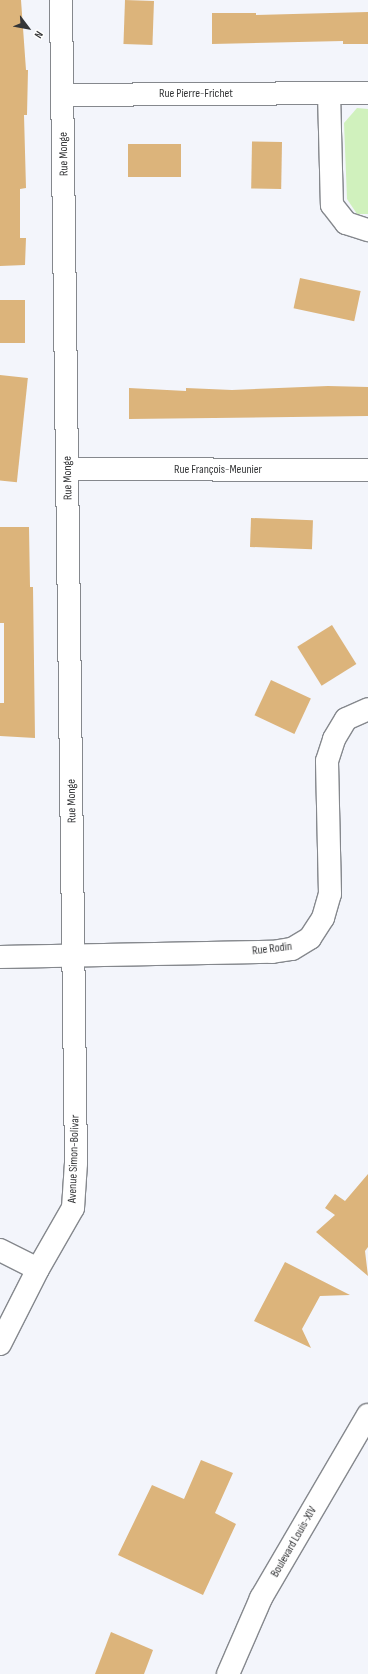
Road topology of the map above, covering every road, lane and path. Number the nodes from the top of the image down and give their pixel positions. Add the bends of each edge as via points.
1 (61, 0) edge
2 (329, 93) junction
3 (368, 93) edge
4 (63, 95) junction
5 (368, 230) edge
6 (68, 469) junction
7 (368, 470) edge
8 (368, 710) edge
9 (74, 955) junction
10 (0, 957) edge
11 (0, 1250) edge
12 (38, 1269) junction
13 (0, 1344) edge
14 (368, 1415) edge
15 (228, 1674) edge

1 - 4 street, Rue Monge
2 - 3 street, Rue Pierre-Frichet
2 - 4 street, Rue Pierre-Frichet
2 - 5 street via 332,205 346,223
4 - 6 street, Rue Monge
6 - 7 street, Rue François-Meunier
6 - 9 street, Rue Monge
8 - 9 street, Rue Rodin via 346,719 334,739 327,761 330,894 323,918 310,938 292,949 272,952
9 - 10 street, Rue Rodin
9 - 12 street, Avenue Simon-Bolivar via 76,1164 73,1208
11 - 12 street
12 - 13 street, Avenue Simon-Bolivar
14 - 15 street, Boulevard Louis-XIV via 261,1598

